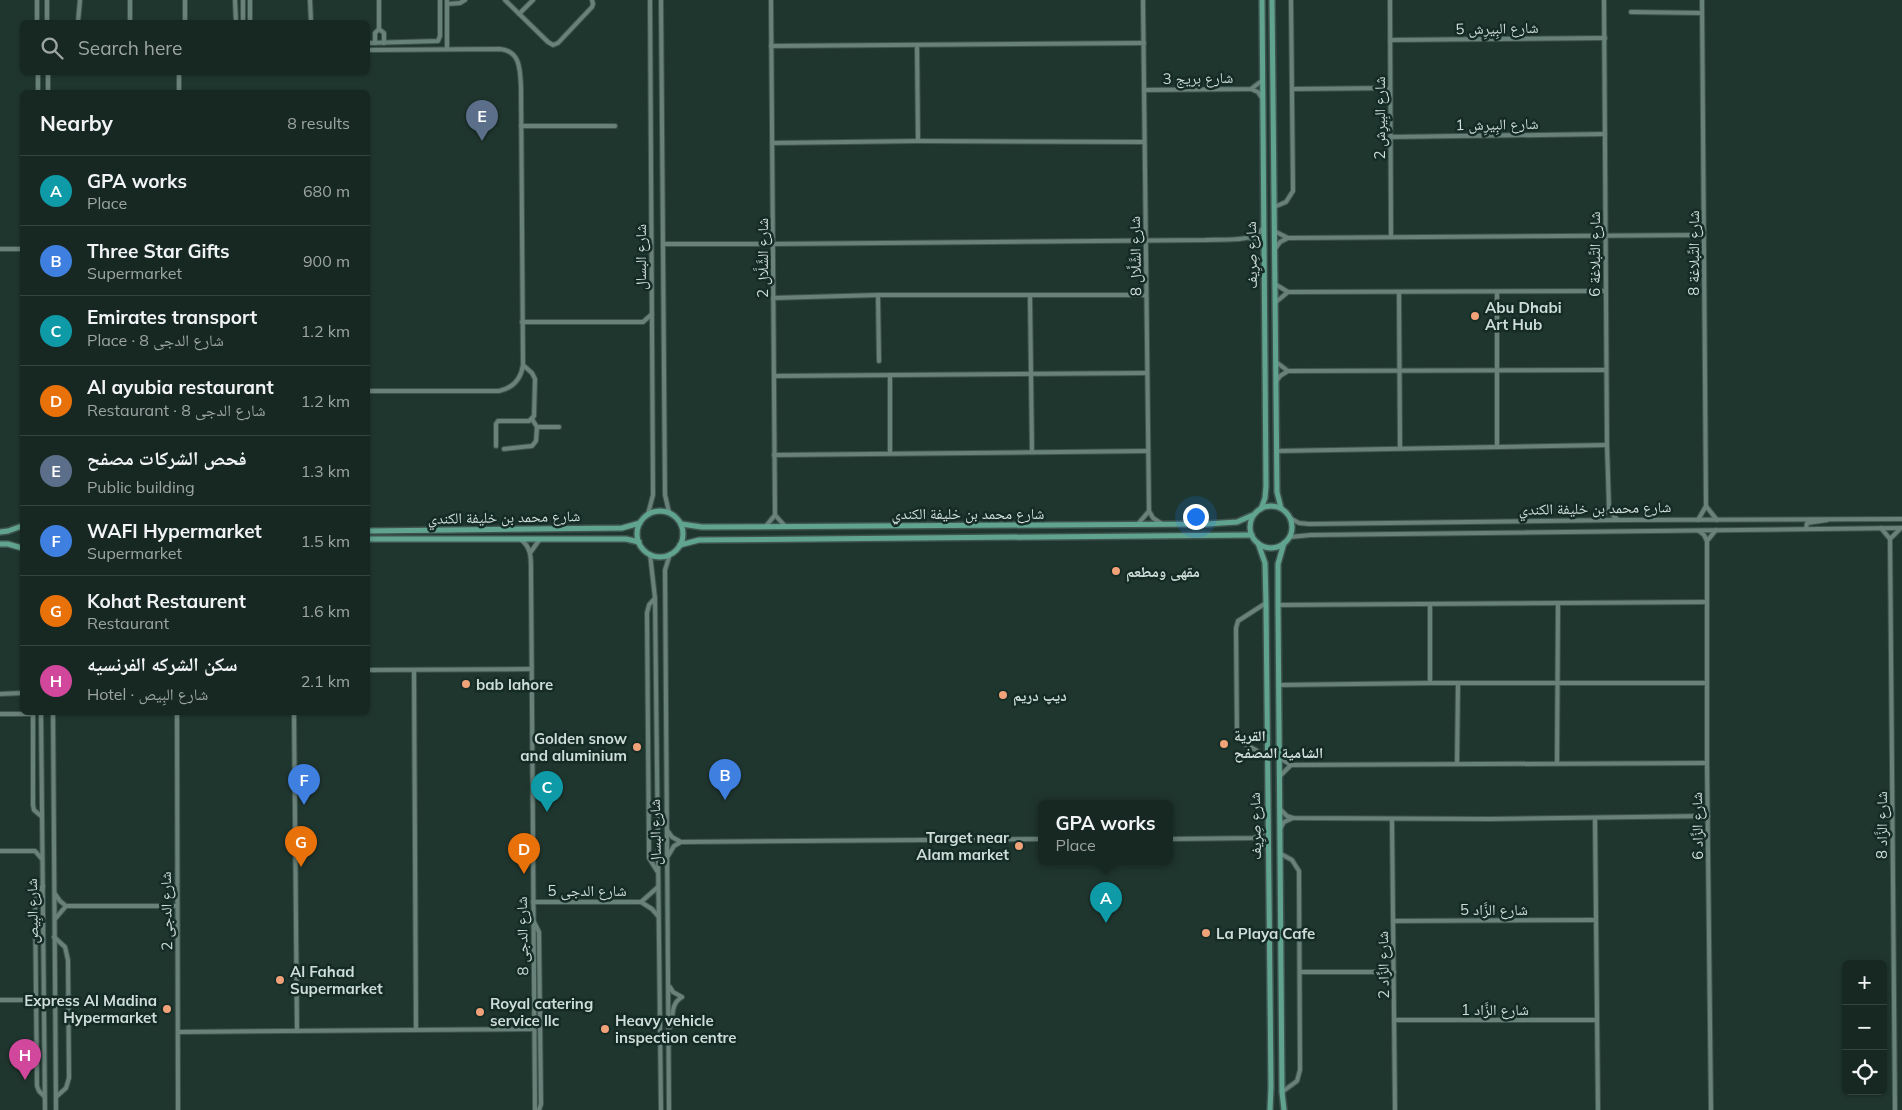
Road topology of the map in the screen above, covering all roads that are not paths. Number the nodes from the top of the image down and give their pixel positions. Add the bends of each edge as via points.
1 (37, 0) edge
2 (47, 0) edge
3 (80, 0) edge
4 (130, 0) edge
5 (185, 0) edge
6 (235, 0) edge
7 (243, 0) edge
8 (250, 0) edge
9 (310, 0) edge
10 (379, 0) edge
11 (440, 0) edge
12 (465, 0) edge
13 (505, 0) edge
14 (533, 0) edge
15 (592, 0) edge
16 (650, 0) edge
17 (661, 0) edge
18 (771, 0) edge
19 (1143, 0) edge
20 (1262, 0) edge
21 (1272, 0) edge
22 (1292, 0) edge
23 (1390, 0) edge
24 (1604, 0) edge
25 (1702, 0) edge
26 (447, 2) edge
27 (1631, 12) dead end
28 (1702, 13) junction
29 (519, 14) junction
30 (37, 20) edge
31 (47, 20) edge
32 (78, 20) edge
33 (130, 20) edge
34 (185, 20) edge
35 (236, 20) edge
36 (243, 20) edge
37 (250, 20) edge
38 (311, 20) edge
39 (379, 29) junction
40 (1604, 38) junction
41 (1390, 40) junction
42 (370, 43) edge
43 (375, 43) junction
44 (384, 43) junction
45 (1144, 43) junction
46 (917, 45) junction
47 (771, 46) junction
48 (447, 49) junction
49 (370, 50) edge
50 (38, 75) edge
51 (48, 75) edge
52 (179, 75) edge
53 (1262, 80) junction
54 (1390, 88) junction
55 (1251, 89) junction
56 (1293, 89) junction
57 (38, 90) edge
58 (48, 90) edge
59 (179, 90) edge
60 (1144, 90) junction
61 (1262, 98) junction
62 (521, 126) junction
63 (615, 126) dead end
64 (1605, 134) junction
65 (1390, 137) junction
66 (918, 140) junction
67 (1144, 142) junction
68 (772, 143) junction
69 (1274, 207) junction
70 (1264, 228) junction
71 (1274, 231) junction
72 (1704, 235) junction
73 (1605, 236) junction
74 (1391, 237) junction
75 (1250, 238) junction
76 (1288, 238) junction
77 (1146, 240) junction
78 (663, 244) junction
79 (773, 244) junction
80 (1264, 245) junction
81 (0, 249) edge
82 (20, 249) edge
83 (1275, 249) junction
84 (1275, 284) junction
85 (1605, 291) junction
86 (1288, 292) junction
87 (1497, 292) junction
88 (1399, 293) junction
89 (878, 295) junction
90 (1146, 295) junction
91 (1030, 296) junction
92 (773, 298) junction
93 (1276, 302) junction
94 (652, 313) junction
95 (522, 322) junction
96 (643, 322) junction
97 (652, 330) junction
98 (879, 361) dead end
99 (1276, 361) junction
100 (524, 365) junction
101 (1498, 370) junction
102 (1606, 370) junction
103 (1288, 371) junction
104 (1398, 371) junction
105 (532, 373) junction
106 (1147, 373) junction
107 (1032, 374) junction
108 (890, 375) junction
109 (521, 376) junction
110 (774, 376) junction
111 (1276, 382) junction
112 (370, 391) edge
113 (532, 419) junction
114 (559, 426) dead end
115 (537, 427) junction
116 (496, 446) dead end
117 (1606, 446) junction
118 (1498, 447) junction
119 (1400, 448) junction
120 (504, 449) dead end
121 (1148, 451) junction
122 (1277, 451) junction
123 (1032, 452) junction
124 (890, 453) junction
125 (774, 455) junction
126 (1706, 506) junction
127 (1281, 508) junction
128 (1608, 508) junction
129 (1261, 509) junction
130 (1149, 511) junction
131 (669, 512) junction
132 (648, 514) junction
133 (776, 515) junction
134 (1253, 516) junction
135 (1290, 518) junction
136 (1829, 519) junction
137 (1902, 519) edge
138 (1600, 520) junction
139 (1618, 520) junction
140 (1698, 520) junction
141 (1717, 520) junction
142 (640, 523) junction
143 (681, 524) junction
144 (1138, 524) junction
145 (1163, 524) junction
146 (786, 526) junction
147 (20, 527) edge
148 (765, 527) junction
149 (1881, 528) junction
150 (1902, 528) edge
151 (1806, 529) junction
152 (1697, 530) junction
153 (1716, 530) junction
154 (370, 531) edge
155 (0, 532) edge
156 (1252, 535) junction
157 (1290, 536) junction
158 (520, 538) junction
159 (540, 538) junction
160 (1890, 539) junction
161 (370, 540) edge
162 (1707, 541) junction
163 (639, 542) junction
164 (1258, 543) junction
165 (1284, 543) junction
166 (0, 544) edge
167 (680, 545) junction
168 (20, 547) edge
169 (530, 553) junction
170 (650, 554) junction
171 (670, 554) junction
172 (655, 598) junction
173 (1707, 602) junction
174 (1266, 603) junction
175 (1430, 604) junction
176 (1558, 604) junction
177 (1278, 605) junction
178 (531, 669) junction
179 (370, 670) edge
180 (414, 670) junction
181 (1558, 682) junction
182 (1430, 683) junction
183 (1458, 683) junction
184 (1707, 683) junction
185 (1279, 685) junction
186 (20, 693) edge
187 (0, 694) edge
188 (20, 713) edge
189 (0, 714) edge
190 (32, 715) edge
191 (41, 715) edge
192 (53, 715) edge
193 (178, 715) edge
194 (294, 715) edge
195 (1280, 755) junction
196 (1268, 760) junction
197 (1558, 763) junction
198 (1707, 763) junction
199 (1457, 764) junction
200 (1291, 765) junction
201 (1280, 776) junction
202 (1280, 809) junction
203 (41, 816) junction
204 (1708, 816) junction
205 (1293, 818) junction
206 (1595, 818) junction
207 (1392, 820) junction
208 (1280, 829) junction
209 (667, 830) junction
210 (1268, 830) junction
211 (1254, 838) junction
212 (1038, 839) edge
213 (1173, 839) edge
214 (42, 841) junction
215 (681, 842) junction
216 (1268, 849) junction
217 (0, 851) edge
218 (34, 851) junction
219 (1281, 854) junction
220 (667, 857) junction
221 (42, 859) junction
222 (658, 871) junction
223 (43, 886) junction
224 (658, 887) junction
225 (54, 892) junction
226 (533, 902) junction
227 (641, 902) junction
228 (66, 906) junction
229 (177, 906) junction
230 (658, 916) junction
231 (1596, 920) junction
232 (54, 921) junction
233 (533, 921) junction
234 (1393, 921) junction
235 (54, 937) junction
236 (1300, 972) junction
237 (1394, 972) junction
238 (668, 980) junction
239 (0, 1000) edge
240 (37, 1000) junction
241 (1394, 1020) junction
242 (1596, 1020) junction
243 (669, 1029) junction
244 (416, 1030) junction
245 (534, 1030) junction
246 (298, 1031) junction
247 (179, 1032) junction
248 (1282, 1092) junction
249 (44, 1096) junction
250 (56, 1097) junction
251 (45, 1110) edge
252 (56, 1110) edge
253 (178, 1110) edge
254 (535, 1110) edge
255 (539, 1110) edge
256 (661, 1110) edge
257 (669, 1110) edge
258 (1270, 1110) edge
259 (1284, 1110) edge
260 (1396, 1110) edge
261 (1598, 1110) edge
262 (1711, 1110) edge
263 (1895, 1110) edge

1 - 30 street
2 - 31 street
3 - 32 street
4 - 33 street
5 - 34 street
6 - 35 street
7 - 36 street
8 - 37 street
9 - 38 street
10 - 39 street
11 - 44 street via 438,41
12 - 26 street
13 - 29 street
14 - 29 street
15 - 29 street via 592,8 555,44 549,43
16 - 94 street, شارع البسال
17 - 78 street, شارع البسال
18 - 47 street, شارع الشَّلَّال 2
19 - 45 street, شارع الشَّلَّال 8
20 - 53 main road, شارع صِرِيف
21 - 69 main road, شارع صِرِيف
22 - 56 street
23 - 41 street, شارع البِيرِش 2
24 - 40 street, شارع التِّبلاغة 6
25 - 28 street, شارع التِّبلاغة 8
26 - 48 street
27 - 28 street
28 - 72 street, شارع التِّبلاغة 8
39 - 43 street via 375,33
39 - 44 street via 384,33
40 - 41 street, شارع البِيرِش 5
40 - 64 street, شارع التِّبلاغة 6
41 - 54 street, شارع البِيرِش 2
42 - 43 street
43 - 44 street
45 - 46 street
45 - 60 street, شارع الشَّلَّال 8
46 - 47 street
46 - 66 street
47 - 68 street, شارع الشَّلَّال 2
48 - 49 street
48 - 62 street via 500,48 514,55 520,66
50 - 57 street
51 - 58 street
52 - 59 street
53 - 55 street, شارع بريج 3
53 - 61 main road, شارع صِرِيف
54 - 56 street
54 - 65 street, شارع البِيرِش 2
55 - 60 street, شارع بريج 3
55 - 61 street, شارع بريج 3
56 - 69 street via 1293,191 1286,202
60 - 67 street, شارع الشَّلَّال 8
61 - 70 main road, شارع صِرِيف
62 - 63 street
62 - 95 street
64 - 65 street, شارع البِيرِش 1
64 - 73 street, شارع التِّبلاغة 6
65 - 74 street, شارع البِيرِش 2
66 - 67 street
66 - 68 street
67 - 77 street, شارع الشَّلَّال 8
68 - 79 street, شارع الشَّلَّال 2
69 - 71 main road, شارع صِرِيف
70 - 75 street
70 - 80 main road, شارع صِرِيف
71 - 76 street
71 - 83 main road, شارع صِرِيف
72 - 73 street
72 - 126 street, شارع التِّبلاغة 8
73 - 74 street
73 - 85 street, شارع التِّبلاغة 6
74 - 76 street
75 - 77 street
75 - 80 street
76 - 83 street
77 - 79 street
77 - 90 street, شارع الشَّلَّال 8
78 - 79 street
78 - 131 street, شارع البسال via 665,495
79 - 92 street, شارع الشَّلَّال 2
80 - 129 main road, شارع صِرِيف via 1266,486
81 - 82 street
83 - 84 main road, شارع صِرِيف
84 - 86 street
84 - 93 main road, شارع صِرِيف
85 - 87 street
85 - 102 street, شارع التِّبلاغة 6
86 - 88 street
86 - 93 street
87 - 88 street
87 - 101 street
88 - 104 street
89 - 91 street
89 - 92 street
89 - 98 street
90 - 91 street
90 - 106 street, شارع الشَّلَّال 8
91 - 107 street
92 - 110 street, شارع الشَّلَّال 2
93 - 99 main road, شارع صِرِيف
94 - 96 street
94 - 97 street, شارع البسال
95 - 96 street
95 - 100 street
96 - 97 street
97 - 132 street, شارع البسال via 653,495
99 - 103 street
99 - 111 main road, شارع صِرِيف
100 - 105 street
100 - 109 street
101 - 102 street
101 - 104 street
101 - 118 street
102 - 117 street, شارع التِّبلاغة 6
103 - 104 street
103 - 111 street
104 - 119 street
105 - 109 street
105 - 113 street via 535,382
106 - 107 street
106 - 121 street, شارع الشَّلَّال 8
107 - 108 street
107 - 123 street
108 - 110 street
108 - 124 street
109 - 112 street via 499,391
110 - 125 street, شارع الشَّلَّال 2
111 - 122 main road, شارع صِرِيف
113 - 115 street
113 - 116 street via 498,421
114 - 115 street
115 - 120 street via 536,441 532,446
117 - 118 street
117 - 128 street, شارع التِّبلاغة 6
118 - 119 street
119 - 122 street
121 - 123 street
121 - 130 street, شارع الشَّلَّال 8
122 - 127 main road, شارع صِرِيف via 1277,492
123 - 124 street
124 - 125 street
125 - 133 street, شارع الشَّلَّال 2
126 - 140 street
126 - 141 street
127 - 129 main road via 1267,506
127 - 135 main road
128 - 138 street
128 - 139 street
129 - 134 main road
130 - 144 street
130 - 145 street
131 - 132 main road
131 - 143 main road
132 - 142 main road
133 - 146 street
133 - 148 street
134 - 145 main road, شارع محمد بن خليفة الكندي via 1224,524
134 - 156 main road
135 - 138 street, شارع محمد بن خليفة الكندي via 1309,524
135 - 157 main road
136 - 137 street, شارع محمد بن خليفة الكندي
136 - 141 street, شارع محمد بن خليفة الكندي
136 - 151 street via 1807,523
138 - 139 street, شارع محمد بن خليفة الكندي
139 - 140 street, شارع محمد بن خليفة الكندي
140 - 141 street, شارع محمد بن خليفة الكندي
142 - 154 main road, شارع محمد بن خليفة الكندي via 622,528
142 - 163 main road
143 - 148 main road, شارع محمد بن خليفة الكندي
143 - 167 main road via 683,538
144 - 145 main road, شارع محمد بن خليفة الكندي
144 - 146 main road, شارع محمد بن خليفة الكندي
146 - 148 main road, شارع محمد بن خليفة الكندي
147 - 155 main road
149 - 150 street, شارع محمد بن خليفة الكندي
149 - 151 street, شارع محمد بن خليفة الكندي
149 - 160 street
150 - 160 street
151 - 153 street, شارع محمد بن خليفة الكندي
152 - 153 street, شارع محمد بن خليفة الكندي
152 - 157 street, شارع محمد بن خليفة الكندي
152 - 162 street
153 - 162 street
156 - 164 main road
156 - 167 main road, شارع محمد بن خليفة الكندي via 699,540
157 - 165 main road
158 - 159 main road, شارع محمد بن خليفة الكندي
158 - 161 main road, شارع محمد بن خليفة الكندي
158 - 169 street
159 - 163 main road, شارع محمد بن خليفة الكندي
159 - 169 street
160 - 263 street, شارع الزَّاد 8
162 - 173 street, شارع الزَّاد 6
163 - 170 main road
164 - 165 main road via 1271,548
164 - 174 main road, شارع صِرِيف via 1265,564
165 - 177 main road, شارع صِرِيف via 1278,564
166 - 168 main road
167 - 171 main road
169 - 178 street, شارع الدجى 8
170 - 171 main road
170 - 172 street, شارع البسال
171 - 209 street, شارع البسال via 665,570
172 - 222 street, شارع البسال
172 - 222 street via 647,613 649,858
173 - 176 street
173 - 184 street, شارع الزَّاد 6
174 - 196 main road, شارع صِرِيف
174 - 196 street via 1238,621 1236,699 1238,738
175 - 176 street
175 - 177 street
175 - 182 street
176 - 181 street
177 - 185 main road, شارع صِرِيف
178 - 180 street
178 - 226 street, شارع الدجى 8
179 - 180 street
180 - 244 street
181 - 183 street
181 - 184 street
181 - 197 street
182 - 183 street
182 - 185 street
183 - 199 street
184 - 198 street, شارع الزَّاد 6
185 - 195 main road, شارع صِرِيف
186 - 187 street
188 - 189 street
190 - 203 street via 33,805
191 - 203 street, شارع البِيص
192 - 225 street, شارع البِيص
193 - 229 street, شارع الدجى 2
194 - 246 street
195 - 200 street
195 - 201 main road, شارع صِرِيف
196 - 210 main road, شارع صِرِيف
197 - 198 street
197 - 199 street
198 - 204 street, شارع الزَّاد 6
199 - 200 street
200 - 201 street
201 - 202 main road, شارع صِرِيف
202 - 205 street
202 - 208 main road, شارع صِرِيف
203 - 214 street, شارع البِيص
204 - 206 street
204 - 262 street, شارع الزَّاد 6
205 - 207 street
205 - 208 street via 1284,822
206 - 207 street
206 - 231 street
207 - 234 street, شارع الزَّاد 2
208 - 219 main road, شارع صِرِيف
209 - 215 street
209 - 220 street, شارع البسال
210 - 211 street
210 - 216 main road, شارع صِرِيف
211 - 213 street
211 - 216 street
212 - 215 street
214 - 218 street
214 - 221 street, شارع البِيص
215 - 220 street
216 - 258 main road, شارع صِرِيف
217 - 218 street
218 - 221 street
219 - 236 street via 1292,860 1299,871
219 - 248 main road, شارع صِرِيف
220 - 238 street, شارع البسال
221 - 223 street, شارع البِيص
222 - 224 street, شارع البسال
223 - 240 street via 35,899
223 - 249 street, شارع البِيص
224 - 227 street, شارع الدجى 5
224 - 230 street, شارع البسال
225 - 228 street
225 - 232 street, شارع البِيص
226 - 227 street, شارع الدجى 5
226 - 233 street, شارع الدجى 8
227 - 230 street, شارع الدجى 5
228 - 229 street
228 - 232 street
229 - 247 street, شارع الدجى 2
230 - 256 street, شارع البسال
231 - 234 street, شارع الزَّاد 5
231 - 242 street
232 - 235 street, شارع البِيص
233 - 245 street, شارع الدجى 8
233 - 255 street via 539,932
234 - 237 street, شارع الزَّاد 2
235 - 250 street, شارع البِيص
235 - 250 street via 65,947 68,960 69,1078 66,1088
236 - 237 street
236 - 248 street via 1300,1070 1297,1081
237 - 241 street, شارع الزَّاد 2
238 - 243 street, شارع البسال
238 - 243 street via 673,992 682,997 673,1007
239 - 240 street
240 - 249 street via 37,1086
241 - 242 street, شارع الزَّاد 1
241 - 260 street, شارع الزَّاد 2
242 - 261 street
243 - 257 street, شارع البسال
244 - 245 street
244 - 246 street
245 - 254 street, شارع الدجى 8
246 - 247 street
247 - 253 street, شارع الدجى 2
248 - 259 main road, شارع صِرِيف
249 - 251 street, شارع البِيص
250 - 252 street, شارع البِيص

